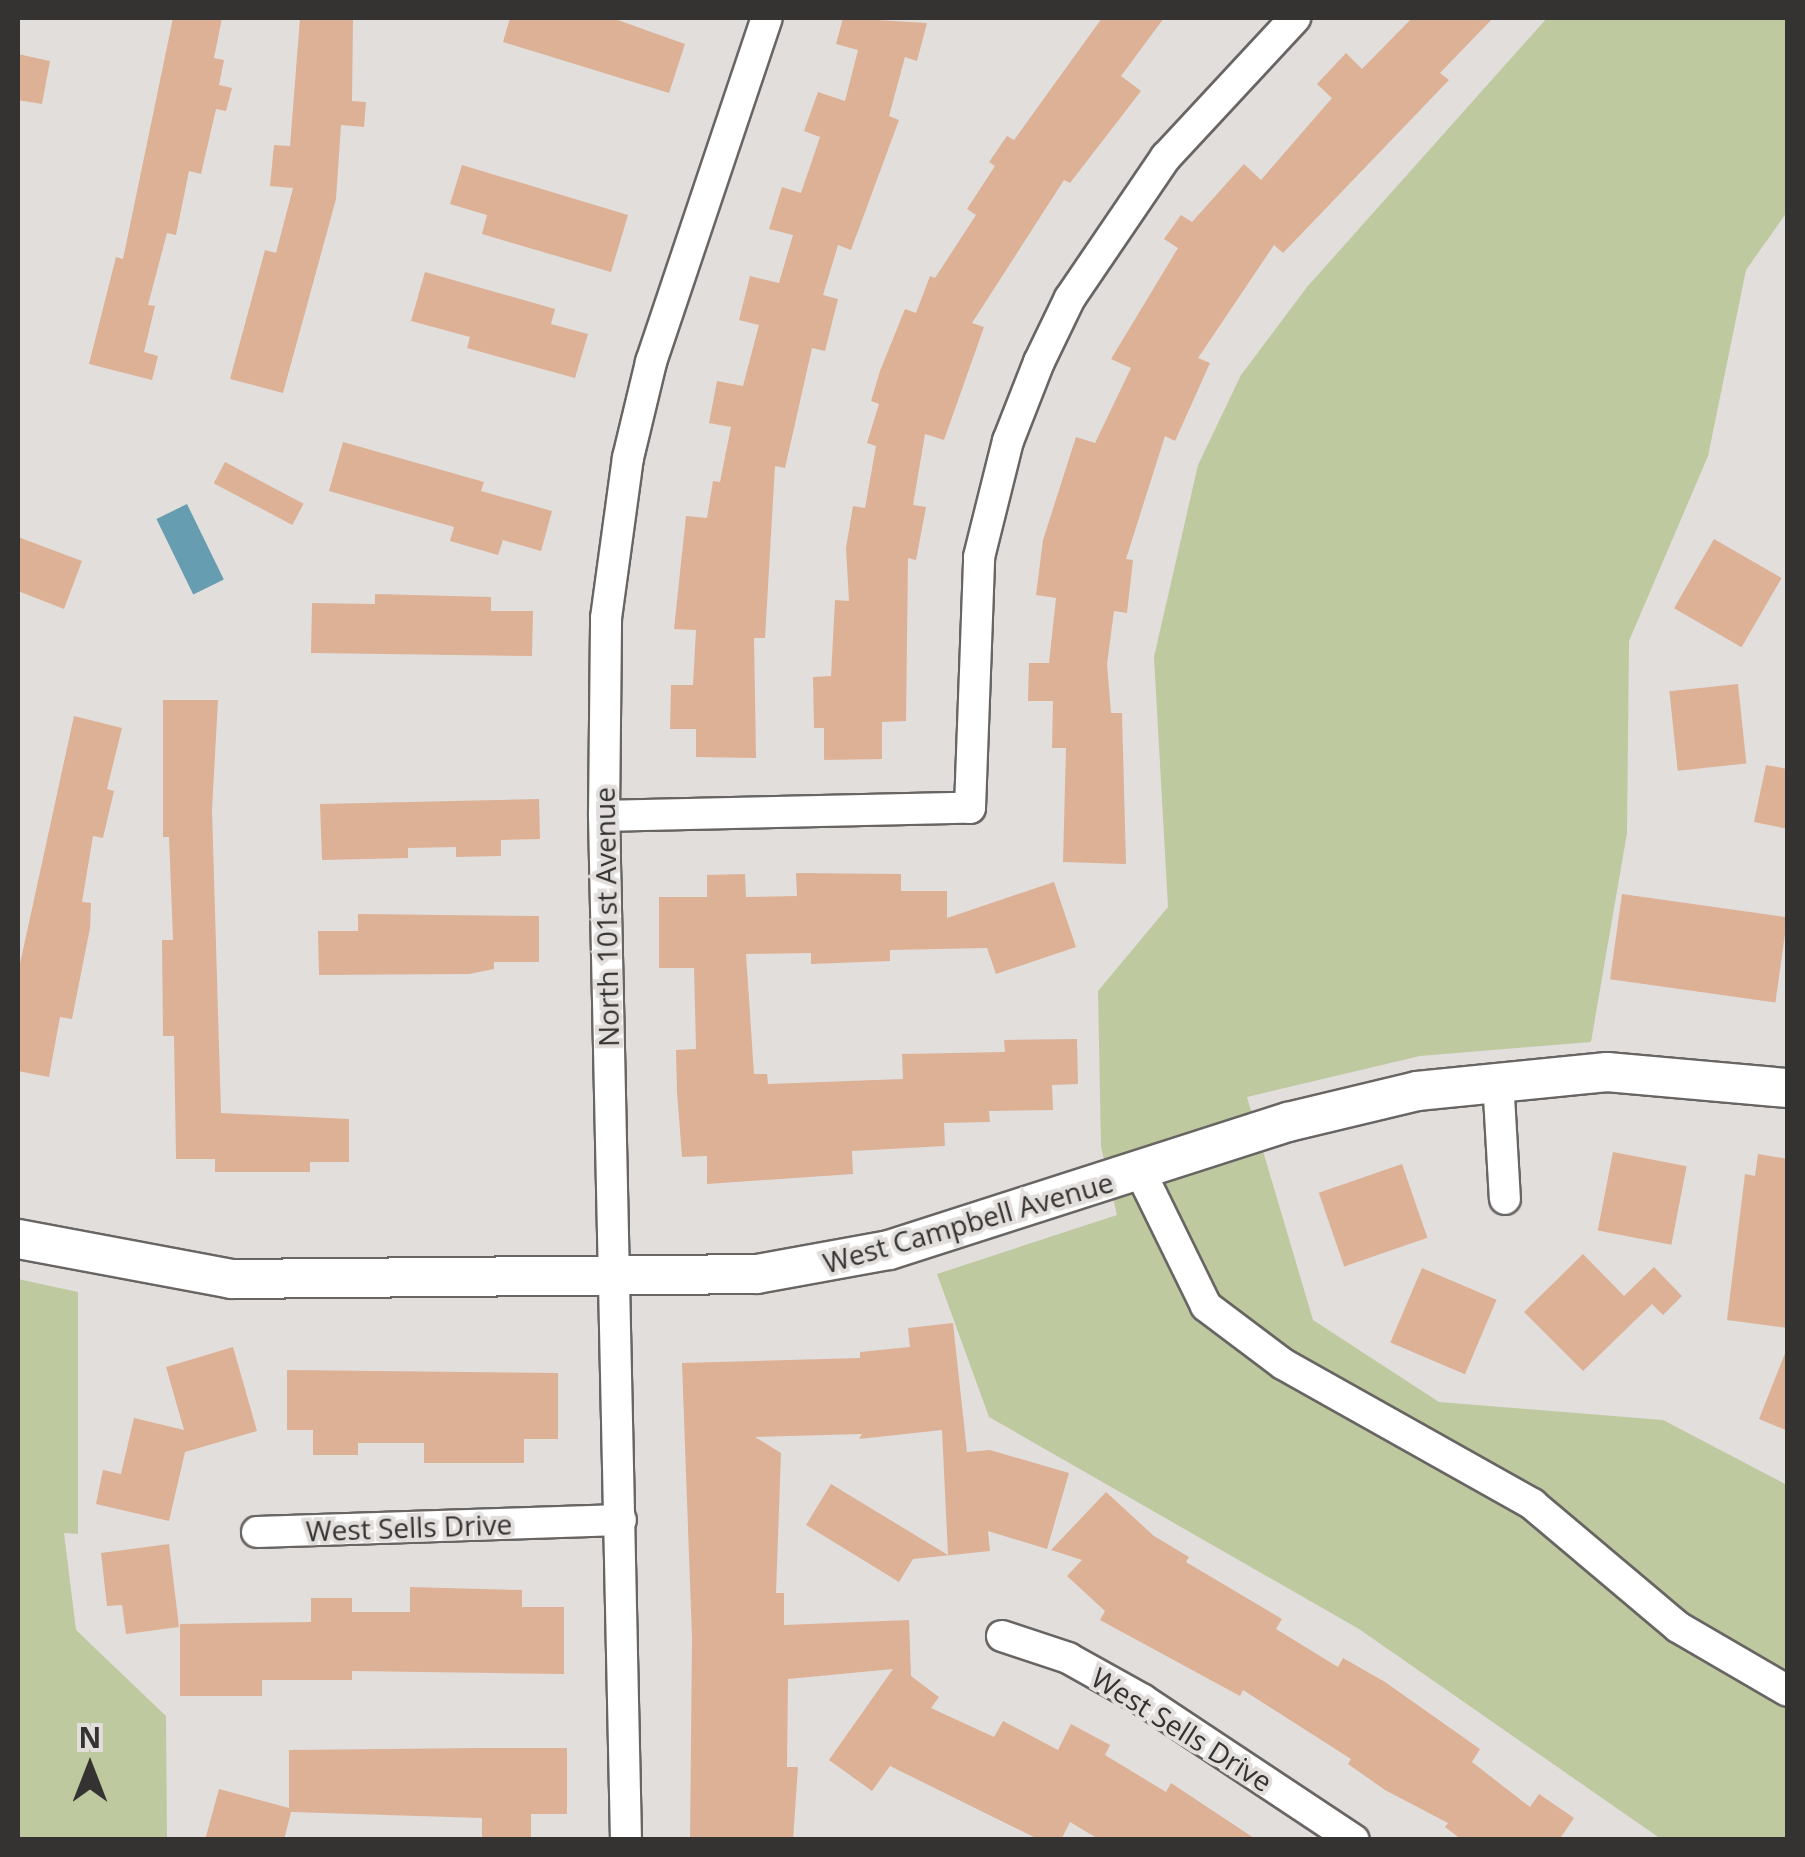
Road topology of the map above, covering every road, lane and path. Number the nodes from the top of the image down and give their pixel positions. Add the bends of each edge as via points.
1 (767, 18) edge
2 (1295, 18) edge
3 (604, 816) junction
4 (1498, 1078) junction
5 (1788, 1088) edge
6 (1140, 1172) junction
7 (1505, 1199) dead end
8 (18, 1238) edge
9 (616, 1278) junction
10 (621, 1520) junction
11 (256, 1532) dead end
12 (1002, 1636) dead end
13 (1788, 1691) edge
14 (626, 1840) edge
15 (1354, 1840) edge

1 - 3 street, North 101st Avenue via 650,362 628,458 606,618
2 - 3 street via 1166,157 1070,298 1039,362 1008,440 978,557 970,808
3 - 9 street, North 101st Avenue
4 - 5 street, West Campbell Avenue via 1607,1072
4 - 6 street, West Campbell Avenue via 1371,1100
4 - 7 street
6 - 9 street, West Campbell Avenue via 844,1262 757,1274
6 - 13 street via 1206,1306 1283,1364 1532,1504 1678,1627
8 - 9 street, West Campbell Avenue via 231,1279
9 - 10 street, North 101st Avenue
10 - 11 street, West Sells Drive
10 - 14 street, North 101st Avenue
12 - 15 street, West Sells Drive via 1068,1658 1142,1700

